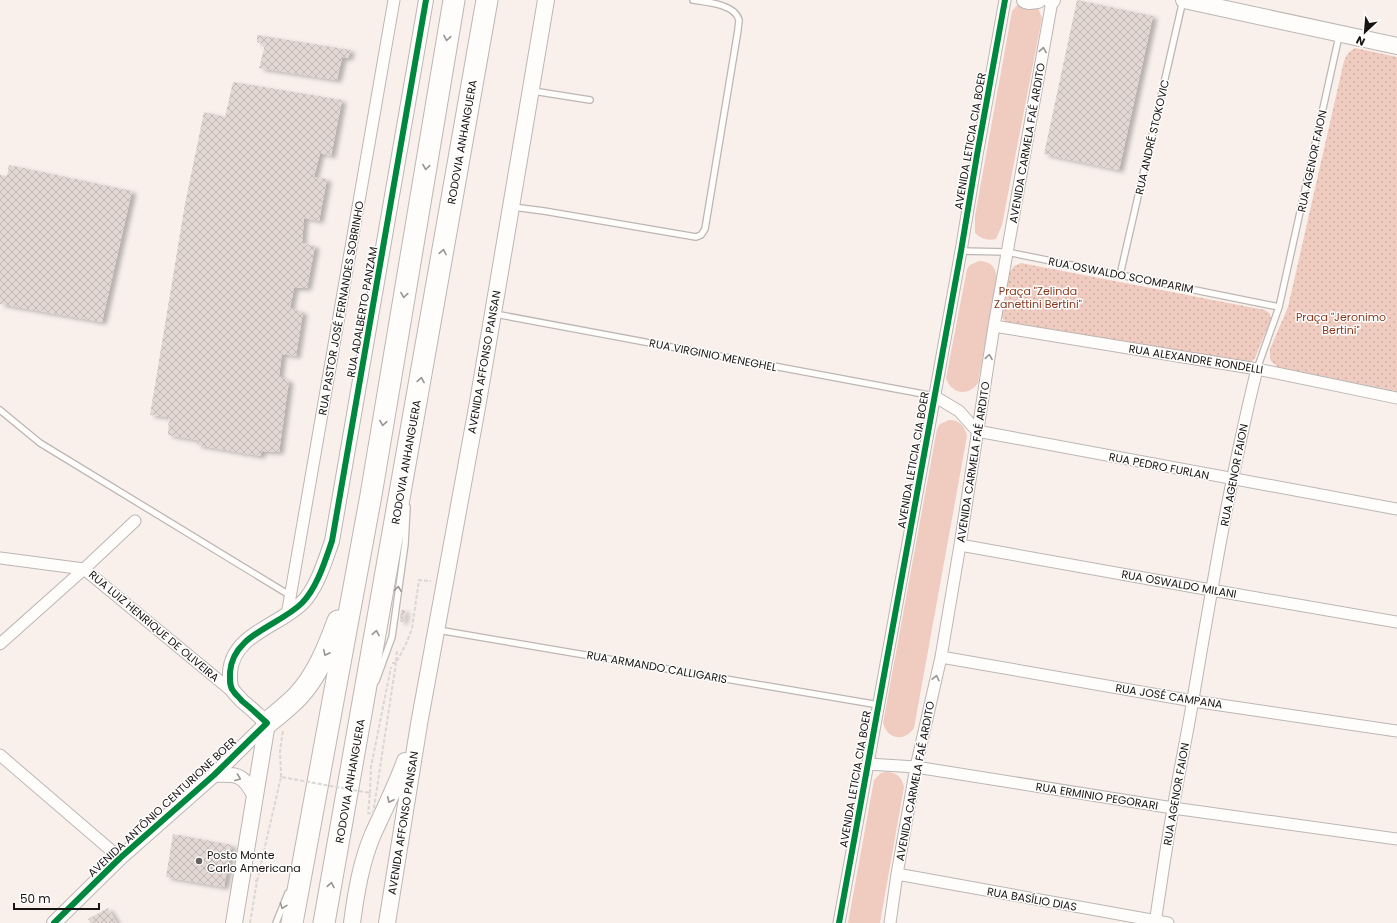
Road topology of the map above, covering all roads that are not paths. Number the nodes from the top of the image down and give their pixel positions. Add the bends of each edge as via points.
1 (394, 0) edge
2 (426, 0) edge
3 (454, 0) edge
4 (487, 0) edge
5 (546, 0) edge
6 (693, 0) edge
7 (1005, 0) edge
8 (1025, 0) edge
9 (1048, 0) edge
10 (1184, 0) edge
11 (1340, 33) junction
12 (1397, 46) edge
13 (531, 90) junction
14 (590, 100) dead end
15 (511, 207) junction
16 (961, 251) junction
17 (1007, 252) junction
18 (1120, 275) junction
19 (1279, 307) junction
20 (492, 313) junction
21 (994, 326) junction
22 (1257, 369) junction
23 (934, 396) junction
24 (1397, 398) edge
25 (0, 410) edge
26 (977, 431) junction
27 (406, 464) junction
28 (1232, 479) junction
29 (407, 485) dead end
30 (371, 495) junction
31 (408, 499) dead end
32 (1397, 510) edge
33 (135, 520) dead end
34 (960, 545) junction
35 (0, 558) edge
36 (84, 569) junction
37 (1211, 590) junction
38 (291, 596) junction
39 (288, 615) junction
40 (1397, 622) edge
41 (436, 629) junction
42 (0, 644) edge
43 (941, 657) junction
44 (374, 687) dead end
45 (233, 692) junction
46 (369, 700) dead end
47 (1193, 701) junction
48 (879, 705) junction
49 (360, 720) junction
50 (267, 724) junction
51 (418, 724) junction
52 (1397, 731) edge
53 (0, 755) edge
54 (868, 764) junction
55 (916, 767) junction
56 (214, 774) junction
57 (254, 795) junction
58 (1173, 808) junction
59 (1397, 839) edge
60 (307, 844) junction
61 (120, 858) junction
62 (897, 874) junction
63 (293, 880) dead end
64 (290, 887) dead end
65 (1155, 922) edge
66 (54, 923) edge
67 (234, 923) edge
68 (276, 923) edge
69 (292, 923) edge
70 (324, 923) edge
71 (352, 923) edge
72 (387, 923) edge
73 (839, 923) edge
74 (890, 923) edge
75 (1168, 923) edge

1 - 38 street, RUA PASTOR JOSÉ FERNANDES SOBRINHO
2 - 39 street, RUA ADALBERTO PANZAM via 332,541 316,583 303,602
3 -> 30 highway
27 -> 4 highway, RODOVIA ANHANGUERA
5 - 13 main road, AVENIDA AFFONSO PANSAN
6 - 15 lane via 718,4 733,11 739,20 705,229 701,235 696,237
7 - 16 street, AVENIDA LETICIA CIA BOER
8 - 9 main road
17 -> 9 street, AVENIDA CARMELA FAÉ ARDITO
10 - 11 main road
10 - 18 lane, RUA ANDRÉ STOKOVIC
11 - 12 main road
11 - 19 lane, RUA AGENOR FAION
13 - 14 lane
13 - 15 main road, AVENIDA AFFONSO PANSAN
15 - 20 main road, AVENIDA AFFONSO PANSAN
16 - 17 lane, RUA OSWALDO SCOMPARIM
16 - 23 street, AVENIDA LETICIA CIA BOER
17 - 18 lane, RUA OSWALDO SCOMPARIM
17 - 21 street, AVENIDA CARMELA FAÉ ARDITO
18 - 19 lane, RUA OSWALDO SCOMPARIM
19 - 22 lane, RUA AGENOR FAION
20 - 23 lane, RUA VIRGINIO MENEGHEL
20 - 41 main road, AVENIDA AFFONSO PANSAN
21 - 22 street, RUA ALEXANDRE RONDELLI
26 -> 21 street, AVENIDA CARMELA FAÉ ARDITO
22 - 24 street, RUA ALEXANDRE RONDELLI
22 - 28 street, RUA AGENOR FAION
23 - 26 street via 959,410
23 - 48 street, AVENIDA LETICIA CIA BOER
25 - 38 lane via 40,443
26 - 28 street, RUA PEDRO FURLAN
26 - 34 street, AVENIDA CARMELA FAÉ ARDITO
27 - 29 lane
49 -> 27 highway, RODOVIA ANHANGUERA
28 - 32 street, RUA PEDRO FURLAN
28 - 37 street, RUA AGENOR FAION
30 -> 50 highway via 342,612 327,650 317,671 298,696
30 - 60 highway
44 -> 31 lane via 392,637
33 - 36 street
34 - 37 street, RUA OSWALDO MILANI
34 - 43 street, AVENIDA CARMELA FAÉ ARDITO
35 - 36 street, RUA LUIZ HENRIQUE DE OLIVEIRA
36 - 42 street
36 - 45 street, RUA LUIZ HENRIQUE DE OLIVEIRA
37 - 40 street, RUA OSWALDO MILANI
37 - 47 street, RUA AGENOR FAION
38 - 39 street, RUA PASTOR JOSÉ FERNANDES SOBRINHO
39 - 45 street, RUA ADALBERTO PANZAM via 249,638 240,647 230,668 229,681
41 - 48 lane, RUA ARMANDO CALLIGARIS
41 - 51 main road, AVENIDA AFFONSO PANSAN
43 - 47 street, RUA JOSÉ CAMPANA
55 -> 43 street, AVENIDA CARMELA FAÉ ARDITO
45 - 50 street
46 - 49 lane
47 - 52 street, RUA JOSÉ CAMPANA
47 - 58 street, RUA AGENOR FAION
48 - 54 street, AVENIDA LETICIA CIA BOER
70 -> 49 highway, RODOVIA ANHANGUERA
50 - 56 street, AVENIDA ANTÔNIO CENTURIONE BOER
50 - 57 main road
51 -> 71 main road, AVENIDA AFFONSO PANSAN via 397,785 366,855 354,903
51 - 72 main road, AVENIDA AFFONSO PANSAN
53 - 61 street
54 - 55 street, RUA ERMINIO PEGORARI
54 - 73 street, AVENIDA LETICIA CIA BOER
55 - 58 street, RUA ERMINIO PEGORARI
55 - 62 street, AVENIDA CARMELA FAÉ ARDITO
56 -> 57 street, AVENIDA ANTÔNIO CENTURIONE BOER via 242,778
56 - 61 street, AVENIDA ANTÔNIO CENTURIONE BOER
57 - 67 main road
58 - 59 street, RUA ERMINIO PEGORARI
58 - 65 street, RUA AGENOR FAION
60 - 63 lane
60 - 69 highway
61 - 66 street, AVENIDA ANTÔNIO CENTURIONE BOER
62 - 65 street, RUA BASÍLIO DIAS
62 - 74 street, AVENIDA CARMELA FAÉ ARDITO
64 -> 68 lane
65 - 75 street, RUA BASÍLIO DIAS

